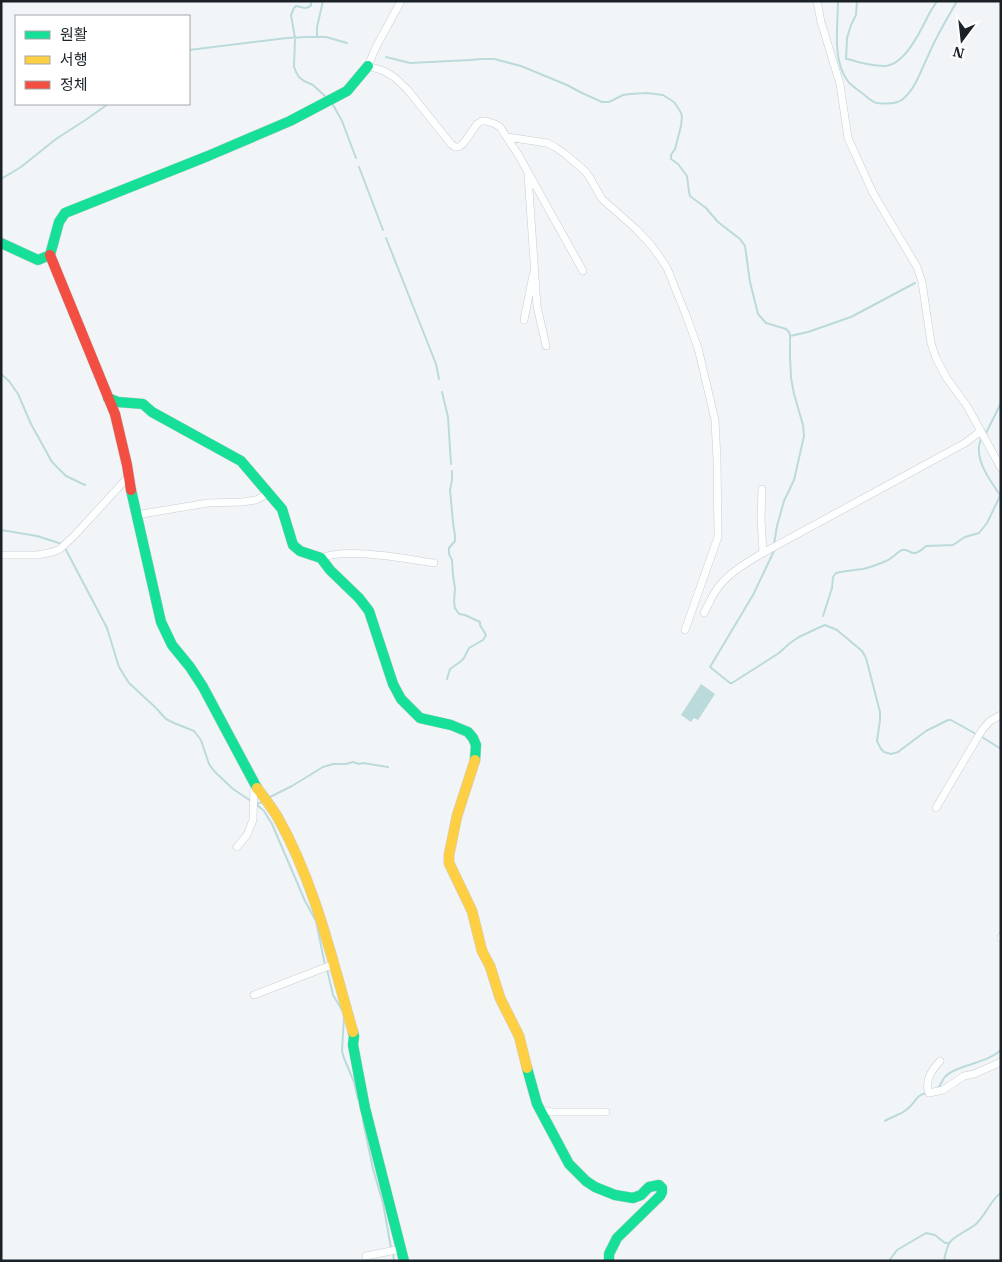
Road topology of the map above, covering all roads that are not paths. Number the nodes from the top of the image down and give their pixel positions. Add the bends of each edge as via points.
1 (401, 1) edge
2 (817, 1) edge
3 (368, 66) junction
4 (507, 137) junction
5 (528, 171) junction
6 (1, 243) edge
7 (50, 255) junction
8 (535, 267) junction
9 (583, 271) dead end
10 (524, 320) dead end
11 (546, 346) dead end
12 (108, 398) junction
13 (981, 431) junction
14 (1001, 468) edge
15 (128, 477) junction
16 (762, 489) dead end
17 (269, 493) junction
18 (136, 515) junction
19 (763, 553) junction
20 (1, 555) edge
21 (322, 558) junction
22 (434, 563) dead end
23 (704, 612) dead end
24 (685, 630) dead end
25 (1001, 715) edge
26 (254, 784) junction
27 (936, 808) dead end
28 (237, 847) dead end
29 (334, 964) junction
30 (254, 995) dead end
31 (940, 1061) dead end
32 (1001, 1062) edge
33 (540, 1110) junction
34 (606, 1112) dead end
35 (400, 1249) junction
36 (366, 1256) dead end
37 (404, 1261) edge
38 (609, 1261) edge

1 - 3 street
2 - 13 street via 840,84 848,138 873,193 917,267 936,358
3 - 4 street via 384,71 401,83 455,147 463,144 482,121 500,127
3 - 7 street via 347,91 290,121 65,214 59,219
4 - 5 street
4 - 24 street via 547,143 585,171 602,199 640,233 659,256 675,286 692,331 715,420 718,537
5 - 8 street
5 - 9 street
6 - 7 street via 38,260
7 - 12 street
8 - 10 street
8 - 11 street via 537,306
12 - 15 street via 115,414
12 - 17 street via 143,404 241,461
13 - 14 street
13 - 19 street via 965,443
15 - 18 street
15 - 20 street via 60,549 37,555
16 - 19 street
17 - 18 street via 256,500 208,503
17 - 21 street via 282,509 294,545 300,551
18 - 26 street via 161,622 172,646 204,687
19 - 23 street via 726,578
21 - 22 street via 355,554
21 - 33 street via 369,611 393,684 410,710 420,718 468,732 476,745 476,756 457,816 448,863 472,911 500,998 519,1036
25 - 27 street via 982,730
26 - 28 street via 253,820
26 - 29 street via 294,849 317,907
29 - 30 street
29 - 35 street via 354,1036 364,1108
31 - 32 street via 928,1080 929,1093 943,1090 964,1076
33 - 34 street
33 - 38 street via 568,1164 595,1187 633,1198 649,1187 659,1185 662,1188 660,1196 617,1238
35 - 36 street
35 - 37 street

